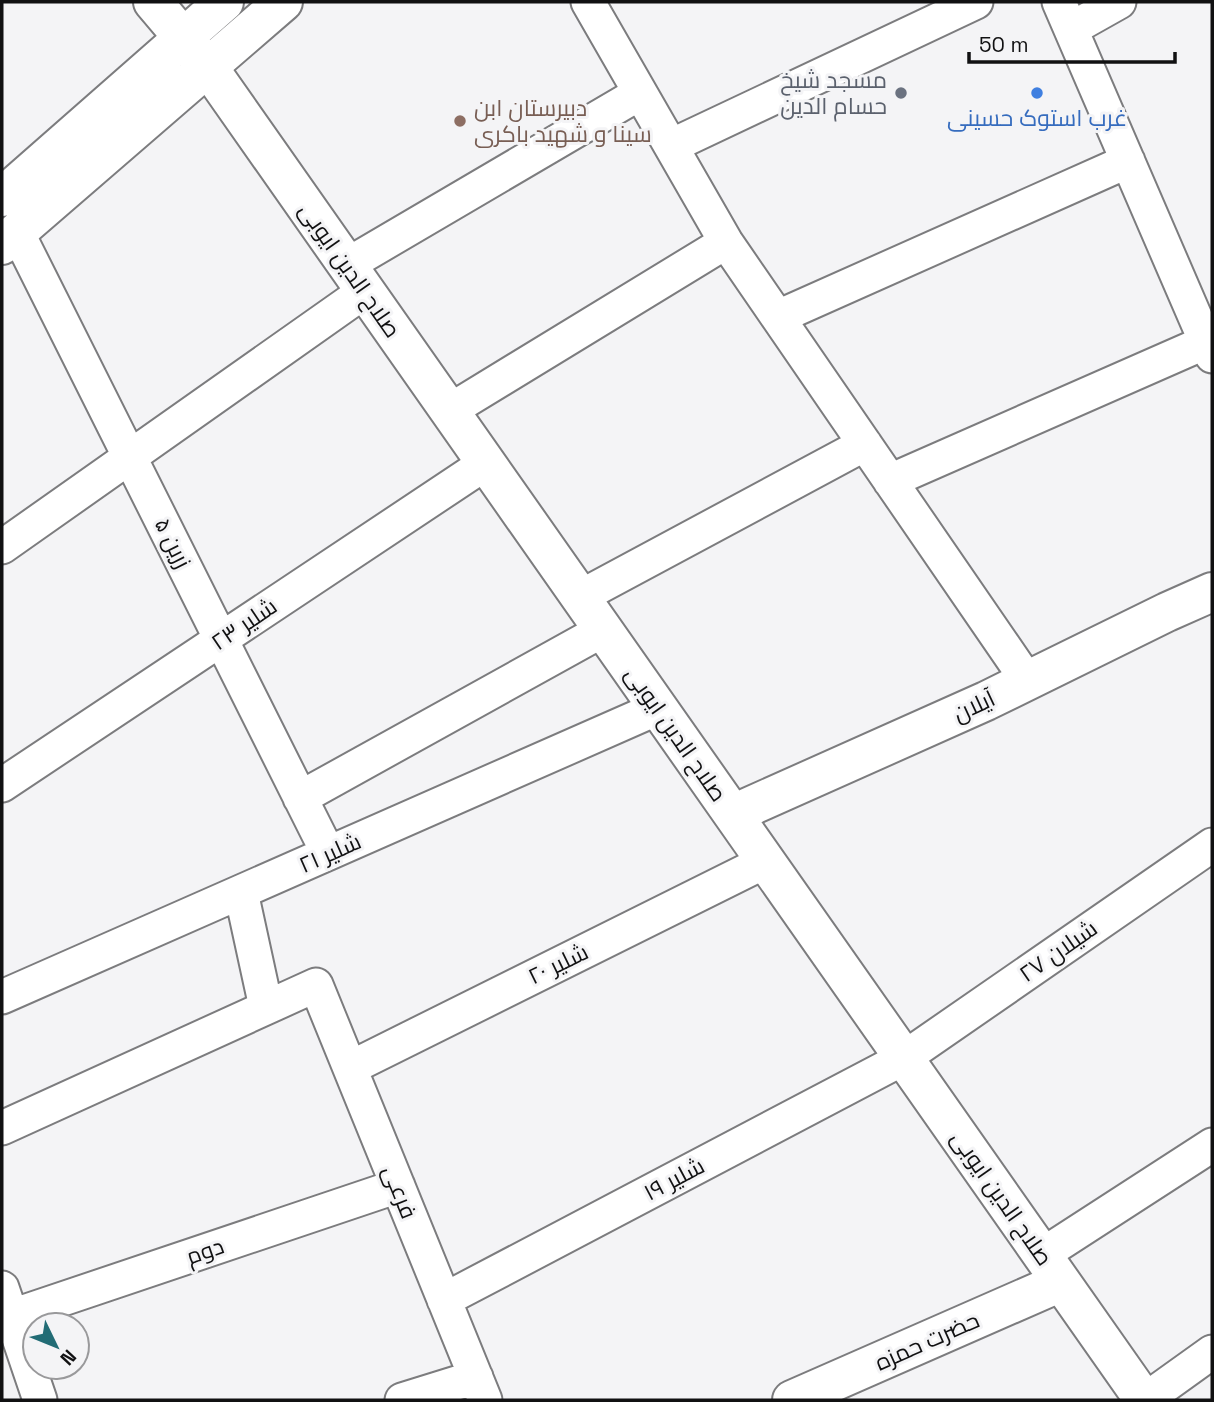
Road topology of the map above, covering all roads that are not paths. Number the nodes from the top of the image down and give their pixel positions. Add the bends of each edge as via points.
1 (153, 2) edge
2 (224, 2) edge
3 (283, 2) edge
4 (976, 2) edge
5 (1119, 2) edge
6 (602, 8) edge
7 (1065, 15) edge
8 (184, 37) junction
9 (208, 67) junction
10 (640, 93) junction
11 (671, 146) junction
12 (1128, 161) junction
13 (2, 197) edge
14 (9, 239) edge
15 (726, 242) junction
16 (356, 278) junction
17 (778, 317) junction
18 (1209, 349) edge
19 (449, 411) junction
20 (865, 444) junction
21 (130, 457) junction
22 (486, 463) junction
23 (890, 481) junction
24 (2, 547) edge
25 (1212, 592) edge
26 (580, 597) junction
27 (603, 630) junction
28 (221, 639) junction
29 (1027, 680) junction
30 (658, 708) junction
31 (2, 785) edge
32 (300, 798) junction
33 (733, 814) junction
34 (1212, 845) edge
35 (328, 853) junction
36 (765, 861) junction
37 (240, 892) junction
38 (2, 997) edge
39 (266, 1007) junction
40 (904, 1058) junction
41 (350, 1068) junction
42 (2, 1128) edge
43 (1212, 1144) edge
44 (398, 1186) junction
45 (1052, 1268) junction
46 (444, 1300) junction
47 (5, 1310) edge
48 (1212, 1352) edge
49 (480, 1389) edge
50 (40, 1400) edge
51 (402, 1400) edge
52 (792, 1400) edge
53 (1145, 1400) edge

1 - 8 street, صلاح الدین ایوبی
2 - 8 street
3 - 9 street
4 - 11 street
5 - 7 street
6 - 10 street
7 - 12 street
8 - 9 street, صلاح الدین ایوبی
8 - 13 street
9 - 14 street
9 - 16 street, صلاح الدین ایوبی
10 - 11 street
10 - 16 street
11 - 15 street
12 - 17 street
12 - 18 street
14 - 21 street, زرین ۵
15 - 17 street
15 - 19 street
16 - 19 street, صلاح الدین ایوبی
16 - 21 street
17 - 20 street
18 - 23 street
19 - 22 street, صلاح الدین ایوبی
20 - 23 street
20 - 26 street
21 - 24 street
21 - 28 street, زرین ۵
22 - 26 street, صلاح الدین ایوبی
22 - 28 street, شلیر ۲۳
23 - 29 street
25 - 29 street, آیلان
26 - 27 street, صلاح الدین ایوبی
27 - 30 street, صلاح الدین ایوبی
27 - 32 street
28 - 31 street, شلیر ۲۳
28 - 32 street, زرین ۵
29 - 33 street, آیلان
30 - 33 street, صلاح الدین ایوبی
30 - 35 street, شلیر ۲۱
32 - 35 street, زرین ۵
33 - 36 street, صلاح الدین ایوبی
34 - 40 street, شیلان ۲۷
35 - 37 street, شلیر ۲۱
36 - 40 street, صلاح الدین ایوبی
36 - 41 street, شلیر ۲۰
37 - 38 street, شلیر ۲۱
37 - 39 street
39 - 41 street, فرعی via 316,985
39 - 42 street
40 - 45 street, صلاح الدین ایوبی
40 - 46 street, شلیر ۱۹
41 - 44 street, فرعی
43 - 45 street
44 - 46 street, فرعی
44 - 47 street, دوم
45 - 52 street, حضرت حمزه
45 - 53 street, صلاح الدین ایوبی
46 - 49 street, فرعی
47 - 50 street
48 - 53 street
49 - 51 street

